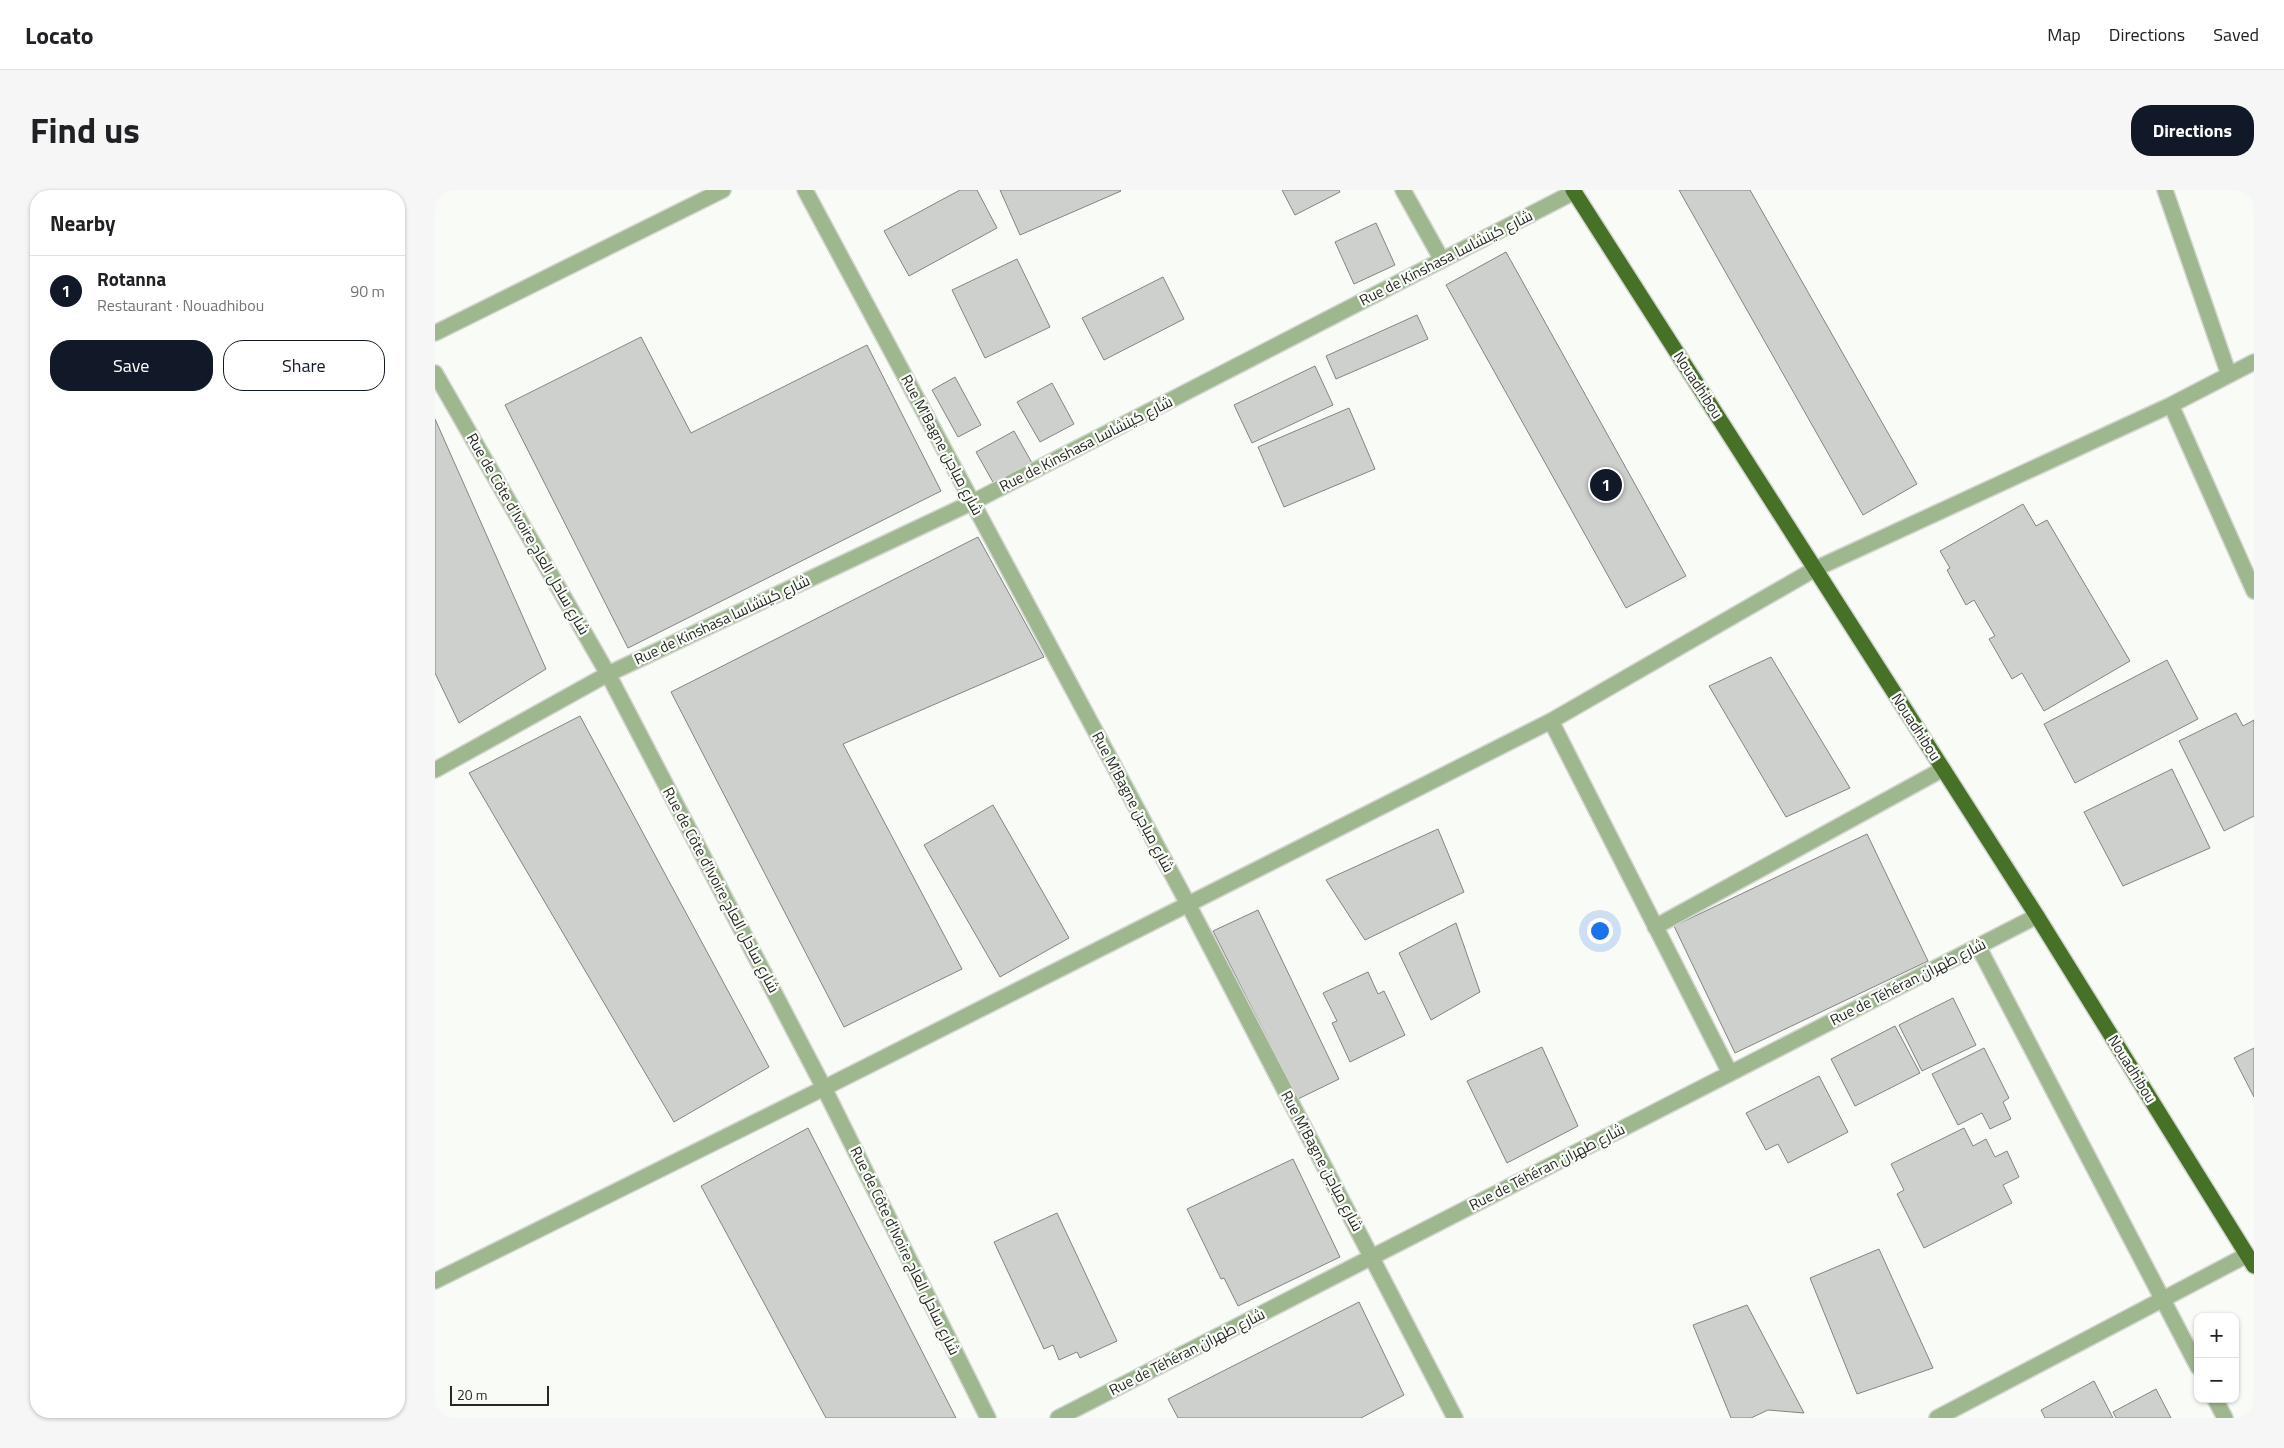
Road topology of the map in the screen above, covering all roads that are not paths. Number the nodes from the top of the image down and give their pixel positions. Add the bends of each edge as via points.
1 (723, 190) edge
2 (805, 190) edge
3 (1403, 190) edge
4 (2165, 190) edge
5 (1573, 191) edge
6 (1442, 260) junction
7 (435, 333) edge
8 (2254, 362) edge
9 (435, 373) edge
10 (2229, 375) junction
11 (2171, 404) junction
12 (973, 502) junction
13 (1815, 569) junction
14 (2254, 591) edge
15 (608, 674) junction
16 (1551, 721) junction
17 (435, 770) edge
18 (1943, 770) junction
19 (1188, 904) junction
20 (2037, 916) junction
21 (1655, 927) junction
22 (1978, 946) junction
23 (1730, 1074) junction
24 (824, 1088) junction
25 (1372, 1257) junction
26 (2250, 1260) edge
27 (435, 1281) edge
28 (2161, 1300) junction
29 (2194, 1360) edge
30 (2217, 1403) edge
31 (988, 1418) edge
32 (1058, 1418) edge
33 (1455, 1418) edge
34 (1937, 1418) edge
35 (2225, 1418) edge

1 - 7 street
2 - 12 street, Rue M'Bagne شارع مباجن
3 - 6 street
4 - 10 street
5 - 6 street, Rue de Kinshasa شارع كينشاسا
5 - 13 highway, Nouadhibou
6 - 12 street, Rue de Kinshasa شارع كينشاسا
8 - 10 street
9 - 15 street, Rue de Côte d'Ivoire شارع ساحل العاج
10 - 11 street
11 - 13 street
11 - 14 street
12 - 15 street, Rue de Kinshasa شارع كينشاسا
12 - 19 street, Rue M'Bagne شارع مباجن
13 - 16 street
13 - 18 highway, Nouadhibou
15 - 17 street, Rue de Kinshasa شارع كينشاسا
15 - 24 street, Rue de Côte d'Ivoire شارع ساحل العاج
16 - 19 street
16 - 21 street
18 - 20 highway, Nouadhibou
18 - 21 street
19 - 24 street
19 - 25 street, Rue M'Bagne شارع مباجن
20 - 22 street, Rue de Téhéran شارع طهران
20 - 26 highway, Nouadhibou
21 - 23 street
22 - 23 street, Rue de Téhéran شارع طهران
22 - 28 street
23 - 25 street, Rue de Téhéran شارع طهران
24 - 27 street
24 - 31 street, Rue de Côte d'Ivoire شارع ساحل العاج
25 - 32 street, Rue de Téhéran شارع طهران
25 - 33 street, Rue M'Bagne شارع مباجن
26 - 28 street
28 - 29 street
28 - 34 street
30 - 35 street

